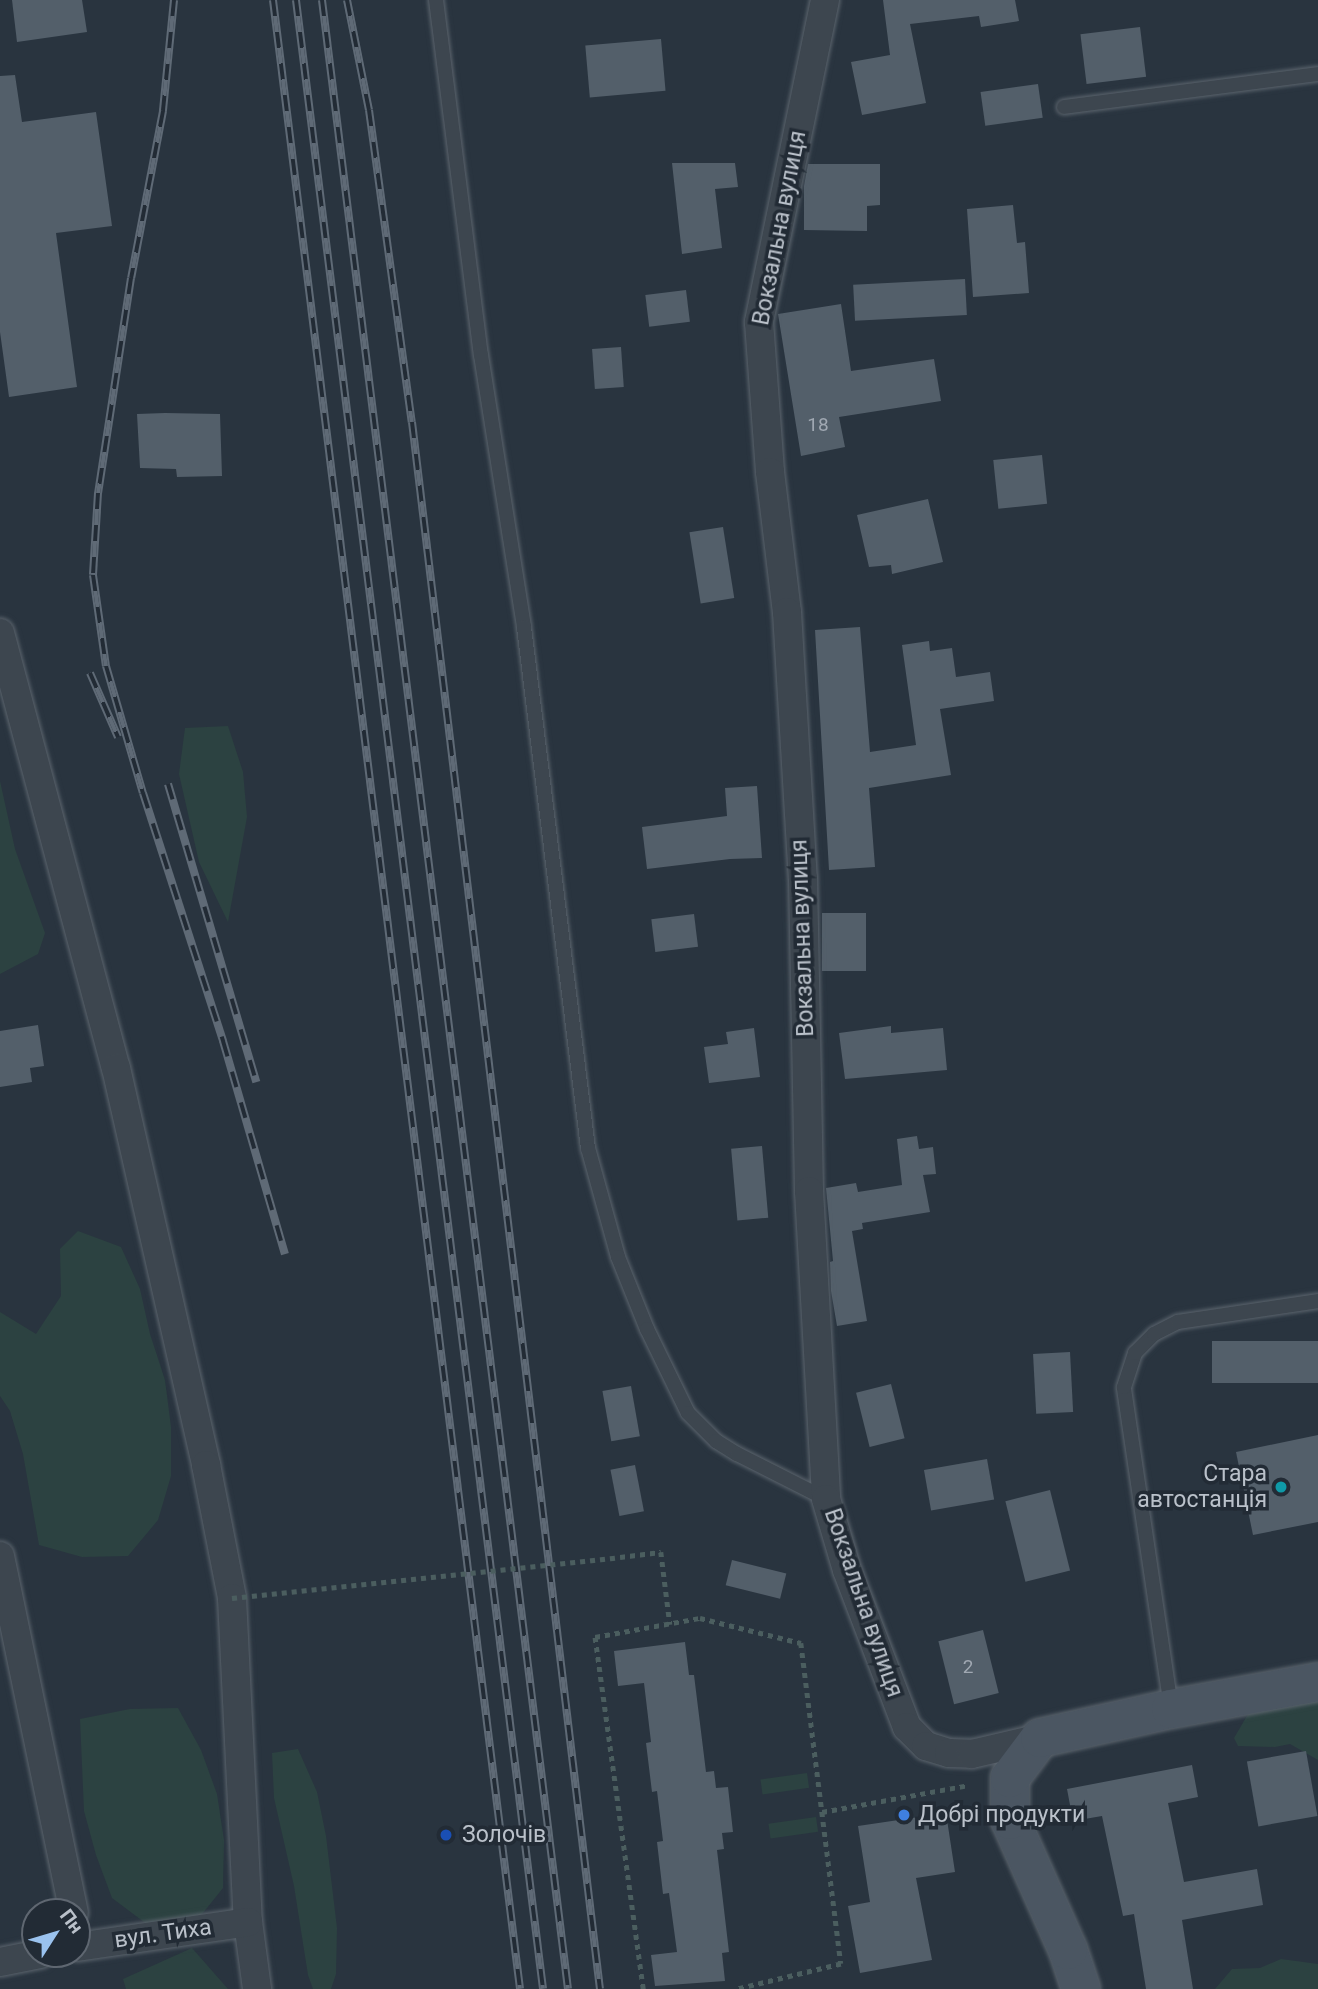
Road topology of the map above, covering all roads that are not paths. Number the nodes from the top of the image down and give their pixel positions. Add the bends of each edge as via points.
1 (436, 0) edge
2 (825, 0) edge
3 (1318, 74) edge
4 (1064, 107) dead end
5 (0, 633) edge
6 (1318, 1301) edge
7 (826, 1499) junction
8 (0, 1556) edge
9 (1318, 1682) edge
10 (1171, 1709) junction
11 (1040, 1738) junction
12 (71, 1898) edge
13 (248, 1922) junction
14 (91, 1938) edge
15 (21, 1958) edge
16 (0, 1962) edge
17 (257, 1989) edge
18 (1081, 1989) edge

1 - 7 lane via 481,355 524,627 588,1148 618,1257 688,1413 716,1441
2 - 7 street, Вокзальна вулиця via 759,322 770,472 787,611 803,878 809,1191
3 - 4 lane
5 - 13 street via 116,1068 232,1598
6 - 10 lane via 1178,1322 1154,1334 1135,1353 1124,1387
7 - 11 street, Вокзальна вулиця via 847,1570 907,1727 926,1746 949,1753 972,1754
8 - 12 street
9 - 10 street
10 - 11 street
11 - 18 street via 1010,1778 1010,1821
13 - 14 street, вул. Тиха
13 - 17 street
15 - 16 street

